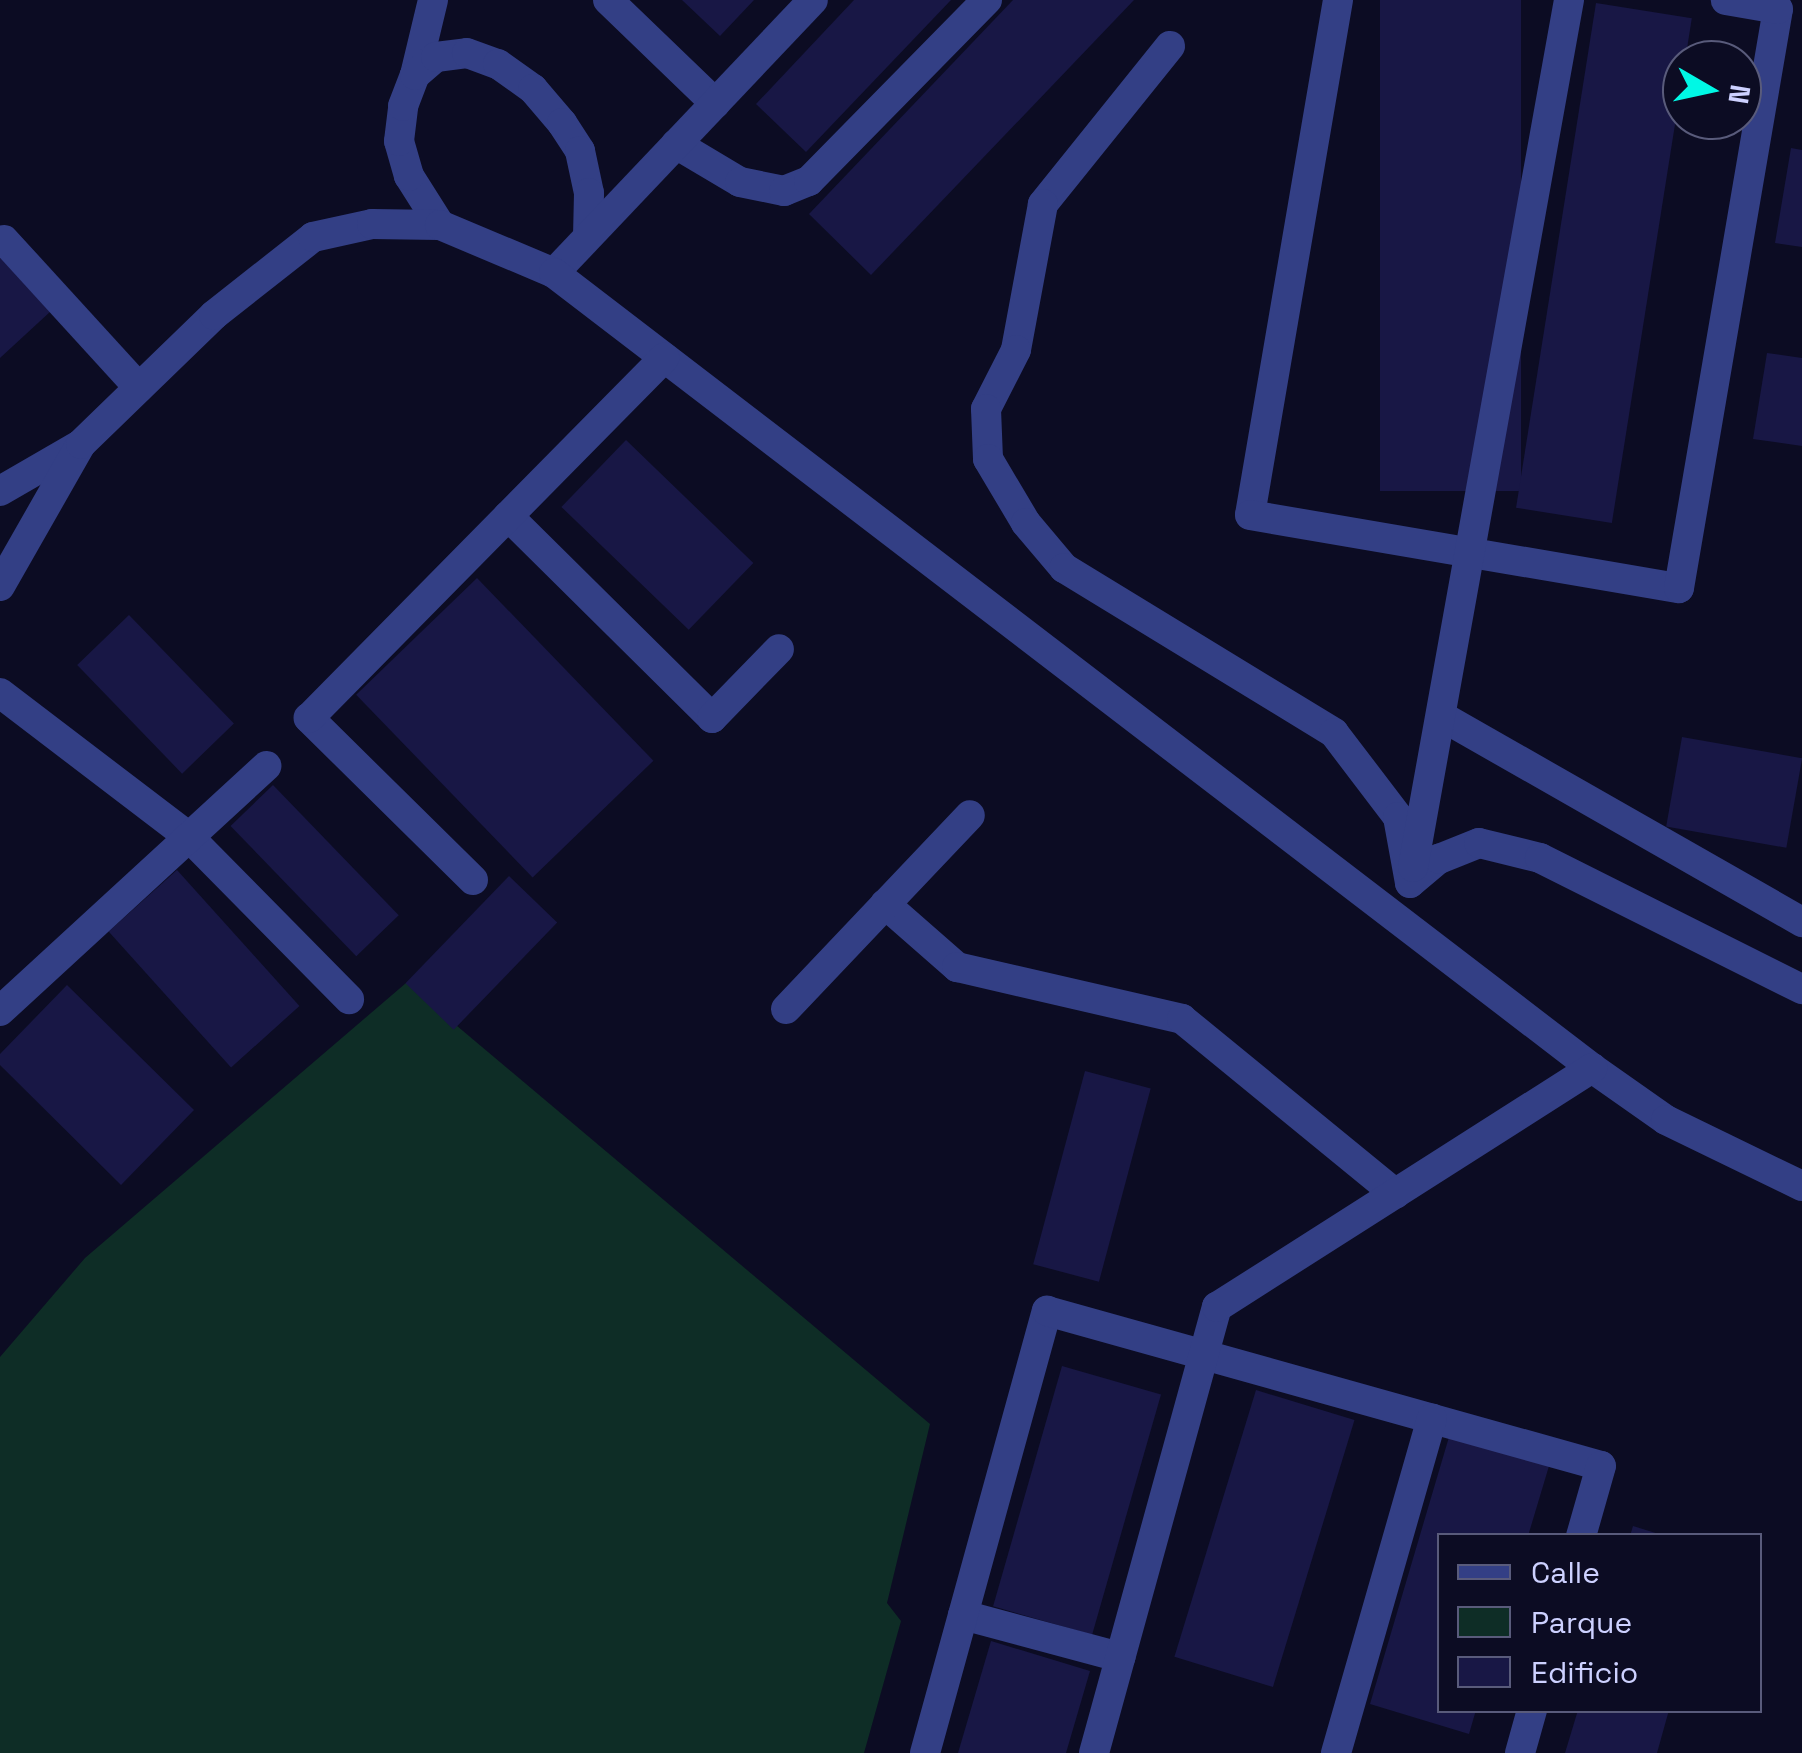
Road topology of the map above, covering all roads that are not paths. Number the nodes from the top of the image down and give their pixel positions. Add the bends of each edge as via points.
1 (433, 0) edge
2 (608, 0) edge
3 (813, 0) edge
4 (987, 0) edge
5 (1338, 0) edge
6 (1569, 0) edge
7 (1726, 0) edge
8 (1170, 46) dead end
9 (415, 75) junction
10 (715, 103) junction
11 (676, 144) junction
12 (440, 226) junction
13 (588, 236) junction
14 (4, 240) dead end
15 (554, 273) junction
16 (664, 358) junction
17 (138, 388) junction
18 (81, 444) junction
19 (0, 491) edge
20 (508, 516) junction
21 (1470, 553) junction
22 (0, 586) edge
23 (779, 649) dead end
24 (0, 693) edge
25 (1441, 716) junction
26 (266, 766) dead end
27 (970, 815) dead end
28 (189, 837) junction
29 (473, 880) dead end
30 (1410, 883) junction
31 (885, 904) junction
32 (1802, 922) edge
33 (1404, 924) junction
34 (1802, 988) edge
35 (349, 999) dead end
36 (786, 1009) dead end
37 (0, 1010) edge
38 (1592, 1068) junction
39 (1802, 1186) edge
40 (1396, 1194) junction
41 (1204, 1354) junction
42 (1432, 1418) junction
43 (1582, 1533) edge
44 (963, 1615) junction
45 (1120, 1657) junction
46 (1531, 1713) edge
47 (925, 1753) edge
48 (1094, 1753) edge
49 (1336, 1753) edge
50 (1520, 1753) edge

1 - 9 street
2 - 10 street
3 - 10 street
4 - 11 street via 809,180 784,191 740,182
5 - 21 street via 1250,515
6 - 21 street
7 - 21 street via 1778,9 1679,588
8 - 30 street via 1043,204 1016,350 986,409 988,459 1026,523 1064,568 1334,733 1398,817
9 - 12 street via 400,140 409,176
9 - 13 street via 436,57 466,53 498,64 532,89 580,152 589,193
10 - 11 street
11 - 13 street
12 - 15 street
12 - 17 street via 372,224 313,236 214,315
13 - 15 street
14 - 17 street
15 - 16 street
16 - 20 street
16 - 33 street
17 - 18 street
18 - 19 street
18 - 22 street
20 - 23 street via 712,718
20 - 29 street via 309,718
21 - 25 street
24 - 28 street
25 - 30 street
25 - 32 street
26 - 28 street
27 - 31 street
28 - 35 street
28 - 37 street
30 - 33 street
30 - 34 street via 1439,859 1479,843 1540,858
31 - 36 street
31 - 40 street via 957,967 1182,1019
33 - 38 street
38 - 39 street via 1666,1120
38 - 40 street
40 - 41 street via 1217,1307
41 - 42 street
41 - 44 street via 1048,1312
41 - 45 street
42 - 43 street via 1601,1466
42 - 49 street
44 - 45 street
44 - 47 street
45 - 48 street
46 - 50 street

